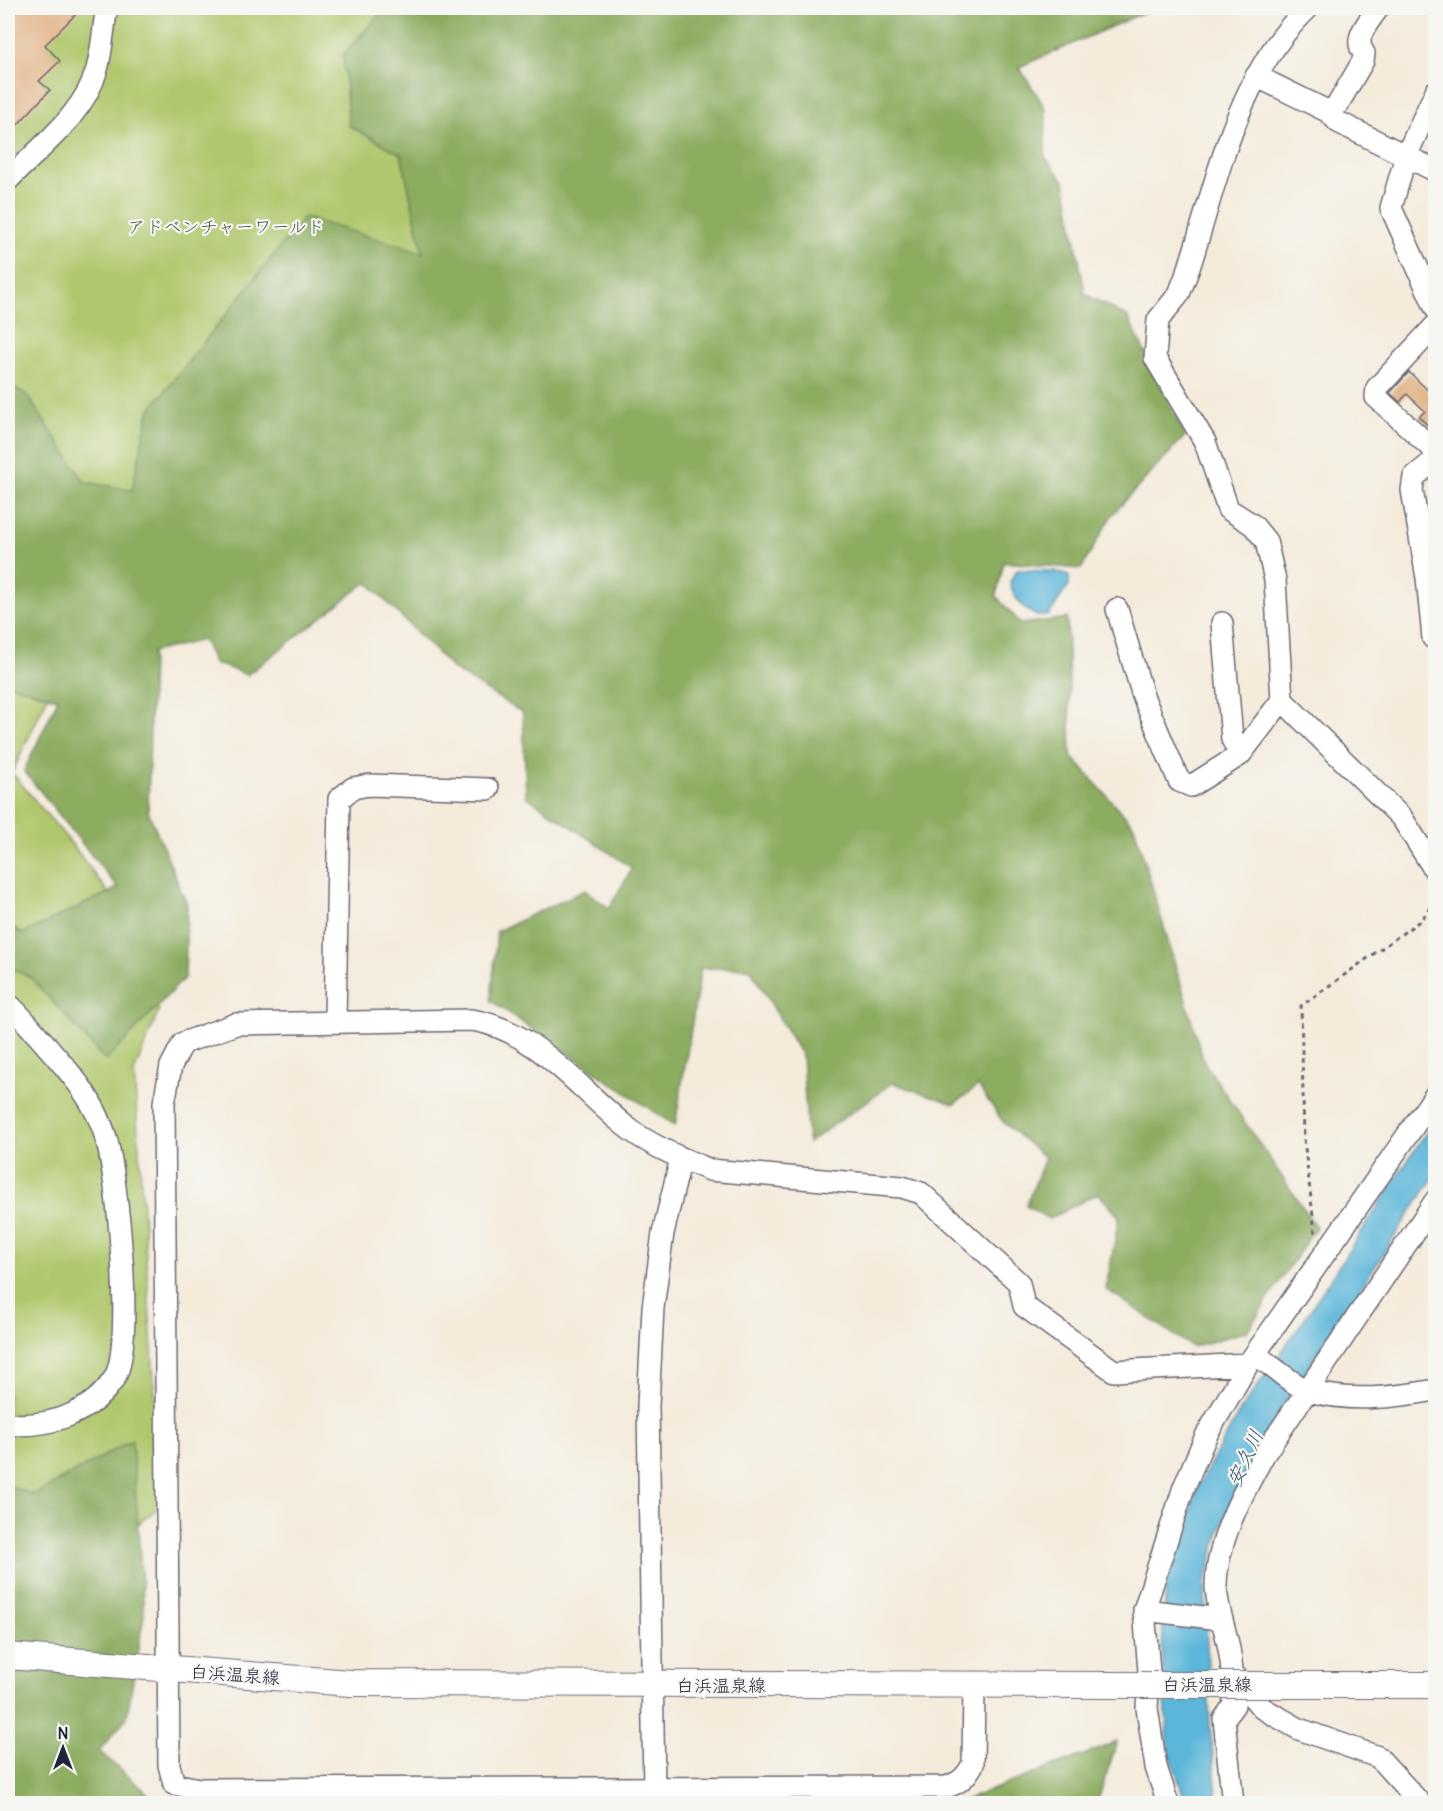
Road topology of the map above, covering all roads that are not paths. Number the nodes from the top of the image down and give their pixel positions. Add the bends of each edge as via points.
1 (1308, 8) edge
2 (1378, 8) edge
3 (106, 13) dead end
4 (1256, 76) junction
5 (1436, 91) edge
6 (1329, 112) junction
7 (1406, 156) junction
8 (1436, 171) edge
9 (8, 180) edge
10 (1436, 309) edge
11 (1436, 325) edge
12 (1436, 452) edge
13 (1436, 459) edge
14 (1117, 609) dead end
15 (1222, 623) dead end
16 (1436, 640) edge
17 (1282, 700) junction
18 (1240, 755) junction
19 (488, 789) dead end
20 (1436, 872) edge
21 (8, 1004) edge
22 (335, 1022) junction
23 (1436, 1094) edge
24 (681, 1158) junction
25 (1436, 1200) edge
26 (1252, 1359) junction
27 (1436, 1390) edge
28 (1309, 1391) junction
29 (8, 1424) edge
30 (1148, 1610) junction
31 (1218, 1619) junction
32 (8, 1656) edge
33 (170, 1670) junction
34 (1232, 1672) junction
35 (1436, 1685) edge
36 (652, 1686) junction
37 (974, 1686) junction
38 (654, 1790) junction
39 (1168, 1803) edge
40 (1233, 1803) edge
41 (1421, 1803) edge

1 - 4 street via 1277,43
2 - 6 street via 1358,39 1363,61 1338,104
3 - 9 street via 97,69 86,96
4 - 6 street
4 - 17 street via 1243,101 1179,294 1158,320 1155,358 1205,442 1228,509 1253,525 1266,541 1275,580
5 - 7 street
6 - 7 street via 1338,122
7 - 8 street
7 - 10 street via 1391,208
11 - 12 street via 1377,388 1376,397
13 - 16 street via 1414,477 1412,490 1427,578 1432,638
14 - 18 street via 1143,696 1179,781 1191,786
15 - 18 street via 1232,739
17 - 18 street
17 - 20 street via 1402,818
19 - 22 street via 369,785 353,788 339,800
21 - 29 street via 82,1086 106,1138 121,1232 124,1342 115,1377 87,1405 54,1421
22 - 24 street via 472,1020 496,1024 529,1041 626,1127
22 - 33 street via 236,1024 183,1043 171,1066 164,1103
23 - 26 street
24 - 26 street via 710,1170 902,1187 921,1193 1019,1283 1024,1306 1114,1371
24 - 36 street via 663,1233 653,1308 648,1406
25 - 28 street
26 - 28 street
26 - 30 street via 1206,1436 1184,1487
27 - 28 street via 1360,1397
28 - 31 street via 1250,1479 1217,1567
30 - 31 street
30 - 39 street via 1147,1708 1156,1767
31 - 34 street
32 - 33 main road, 白浜温泉線
33 - 36 main road, 白浜温泉線 via 350,1683
33 - 38 street via 169,1765 174,1784 199,1789
34 - 40 street via 1234,1706 1224,1719
34 - 41 street via 1262,1708 1299,1729 1378,1757
35 - 37 main road, 白浜温泉線, bridge
36 - 37 main road, 白浜温泉線
36 - 38 street
37 - 38 street via 973,1764 967,1776 946,1787

